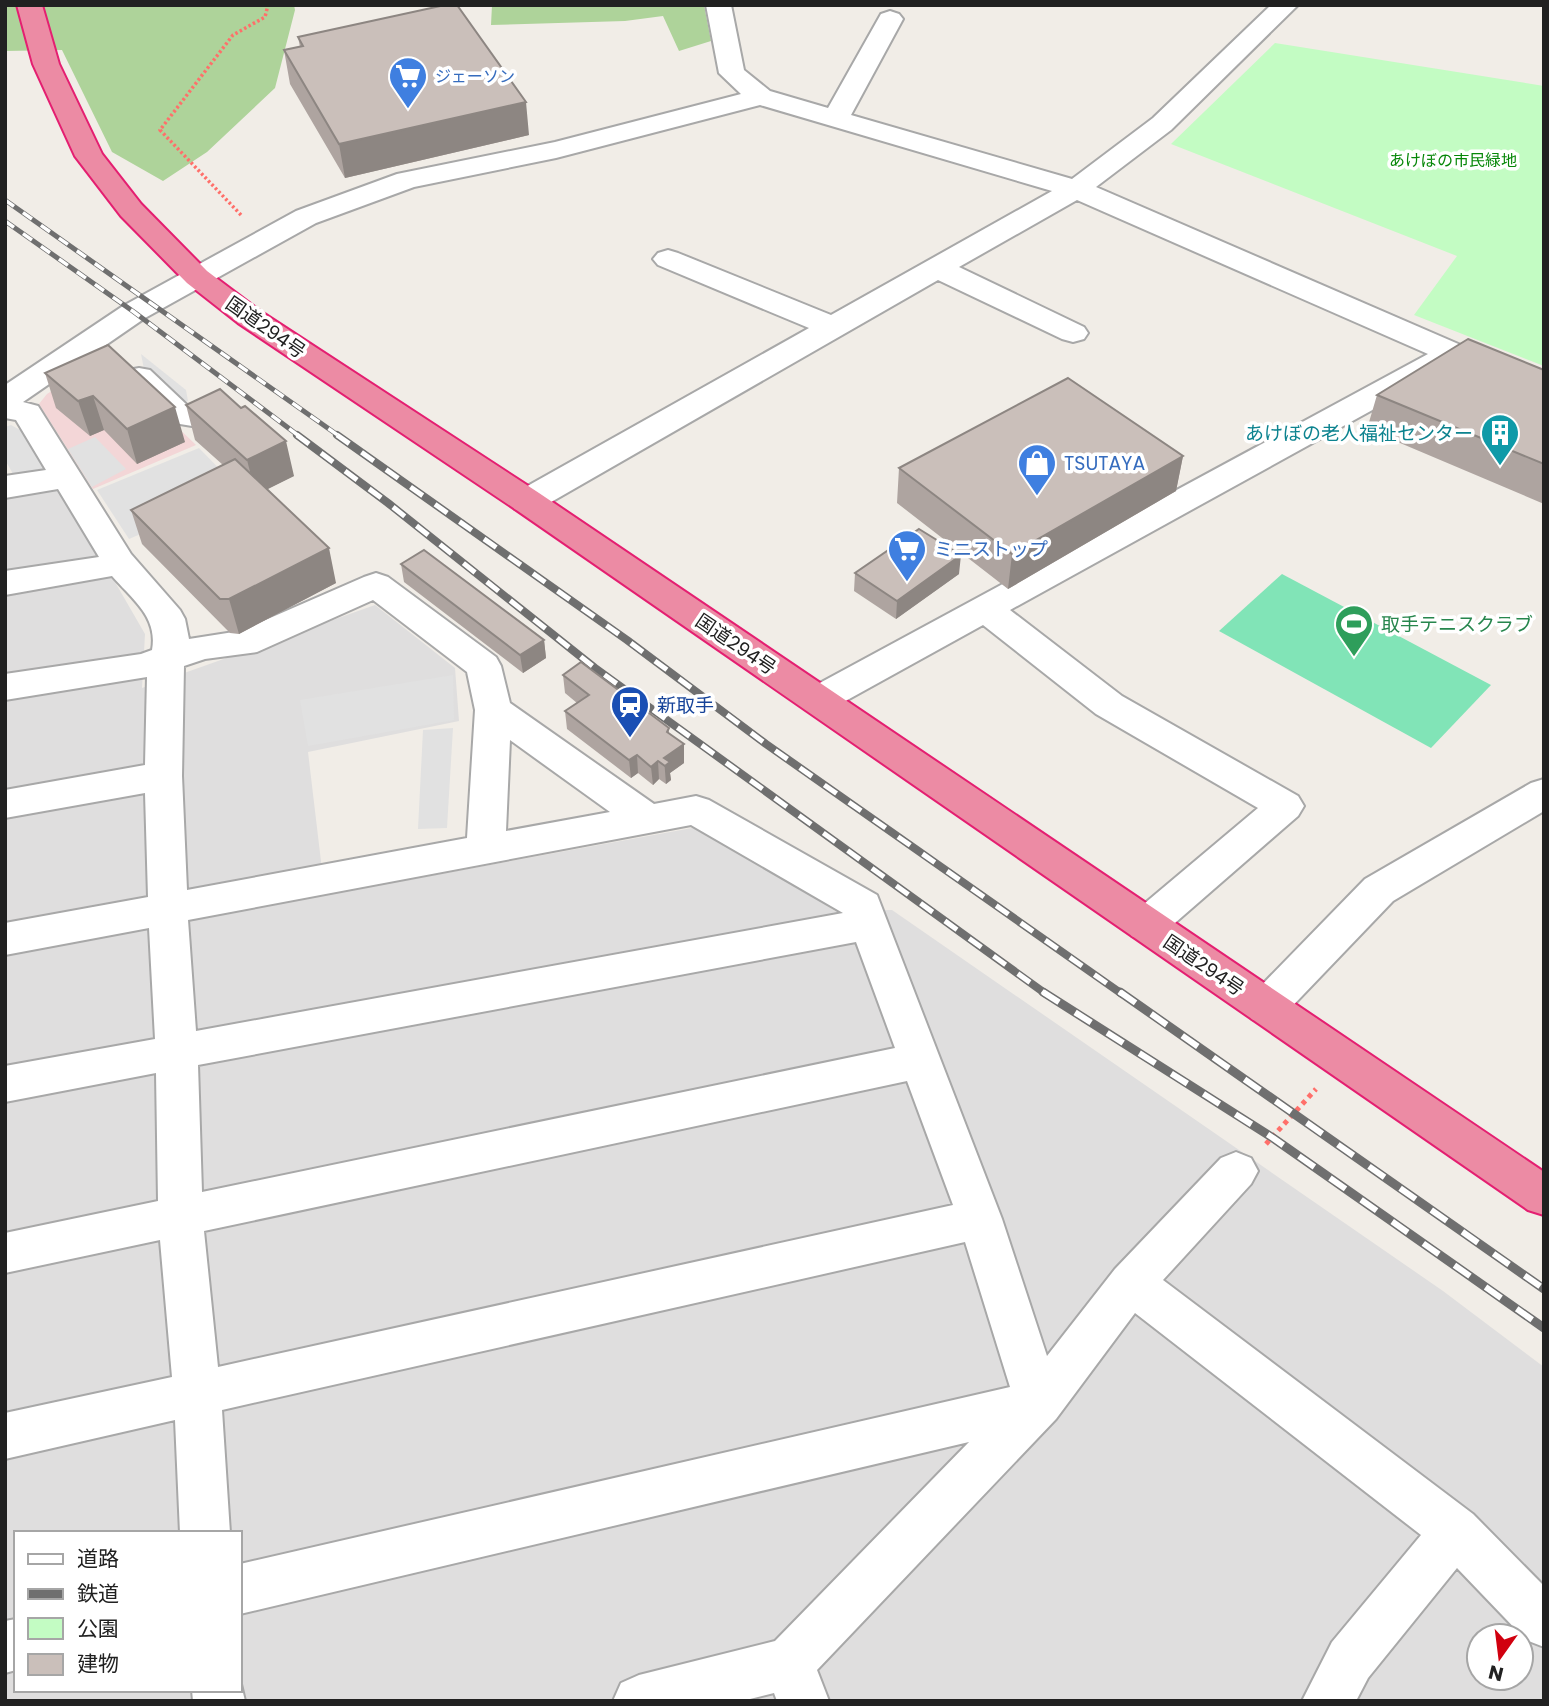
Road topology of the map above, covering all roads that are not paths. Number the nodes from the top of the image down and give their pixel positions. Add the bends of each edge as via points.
1 (29, 5) edge
2 (718, 5) edge
3 (1286, 5) edge
4 (890, 19) dead end
5 (761, 97) junction
6 (835, 119) junction
7 (1076, 189) junction
8 (668, 259) dead end
9 (937, 268) junction
10 (197, 277) junction
11 (833, 327) junction
12 (1073, 333) dead end
13 (94, 341) junction
14 (5, 400) edge
15 (5, 408) edge
16 (192, 416) dead end
17 (67, 477) junction
18 (5, 487) edge
19 (527, 501) junction
20 (119, 562) junction
21 (5, 583) edge
22 (985, 608) junction
23 (168, 658) junction
24 (5, 687) edge
25 (818, 700) junction
26 (493, 710) junction
27 (163, 776) junction
28 (1544, 793) edge
29 (5, 804) edge
30 (648, 819) junction
31 (486, 850) junction
32 (168, 910) junction
33 (869, 924) junction
34 (1146, 925) junction
35 (5, 939) edge
36 (1266, 1007) junction
37 (177, 1051) junction
38 (922, 1060) junction
39 (5, 1084) edge
40 (1236, 1171) road end
41 (1544, 1196) edge
42 (180, 1217) junction
43 (981, 1219) junction
44 (5, 1253) edge
45 (1130, 1283) junction
46 (197, 1394) junction
47 (1039, 1403) junction
48 (5, 1436) edge
49 (205, 1531) edge
50 (1455, 1531) junction
51 (242, 1589) edge
52 (1544, 1622) edge
53 (796, 1682) edge
54 (639, 1701) edge
55 (1328, 1701) edge

1 - 10 highway, 国道294号 via 46,64 89,156 131,210
2 - 5 street via 732,73
3 - 7 street via 1162,124
4 - 6 street
5 - 6 street
5 - 10 street via 556,150 407,180 306,217
6 - 7 street
7 - 9 street
7 - 22 street via 1465,358
8 - 11 street
9 - 11 street
9 - 12 street
10 - 13 street via 134,312
10 - 19 highway, 国道294号 via 249,317
11 - 19 street
13 - 14 street
13 - 16 street via 179,415
15 - 17 street via 27,413
17 - 18 street
17 - 20 street
19 - 25 highway, 国道294号
20 - 21 street
20 - 23 street via 168,619 172,635
22 - 25 street
22 - 34 street via 1109,705 1285,806
23 - 24 street
23 - 26 street via 204,647 245,643 376,585 483,666
23 - 27 street
25 - 34 highway, 国道294号
26 - 30 street
26 - 31 street
27 - 29 street
27 - 32 street
28 - 36 street via 1379,890
30 - 31 street
30 - 33 street via 696,810 863,906
31 - 32 street
32 - 35 street
32 - 37 street
33 - 37 street
33 - 38 street
34 - 36 highway, 国道294号
36 - 41 highway, 国道294号
37 - 39 street
37 - 42 street
38 - 42 street
38 - 43 street
40 - 45 street
42 - 44 street
42 - 46 street
43 - 46 street
43 - 47 street
45 - 47 street
45 - 50 street
46 - 48 street
46 - 49 street
47 - 51 street
47 - 53 street
50 - 52 street
50 - 55 street via 1350,1660
53 - 54 street

